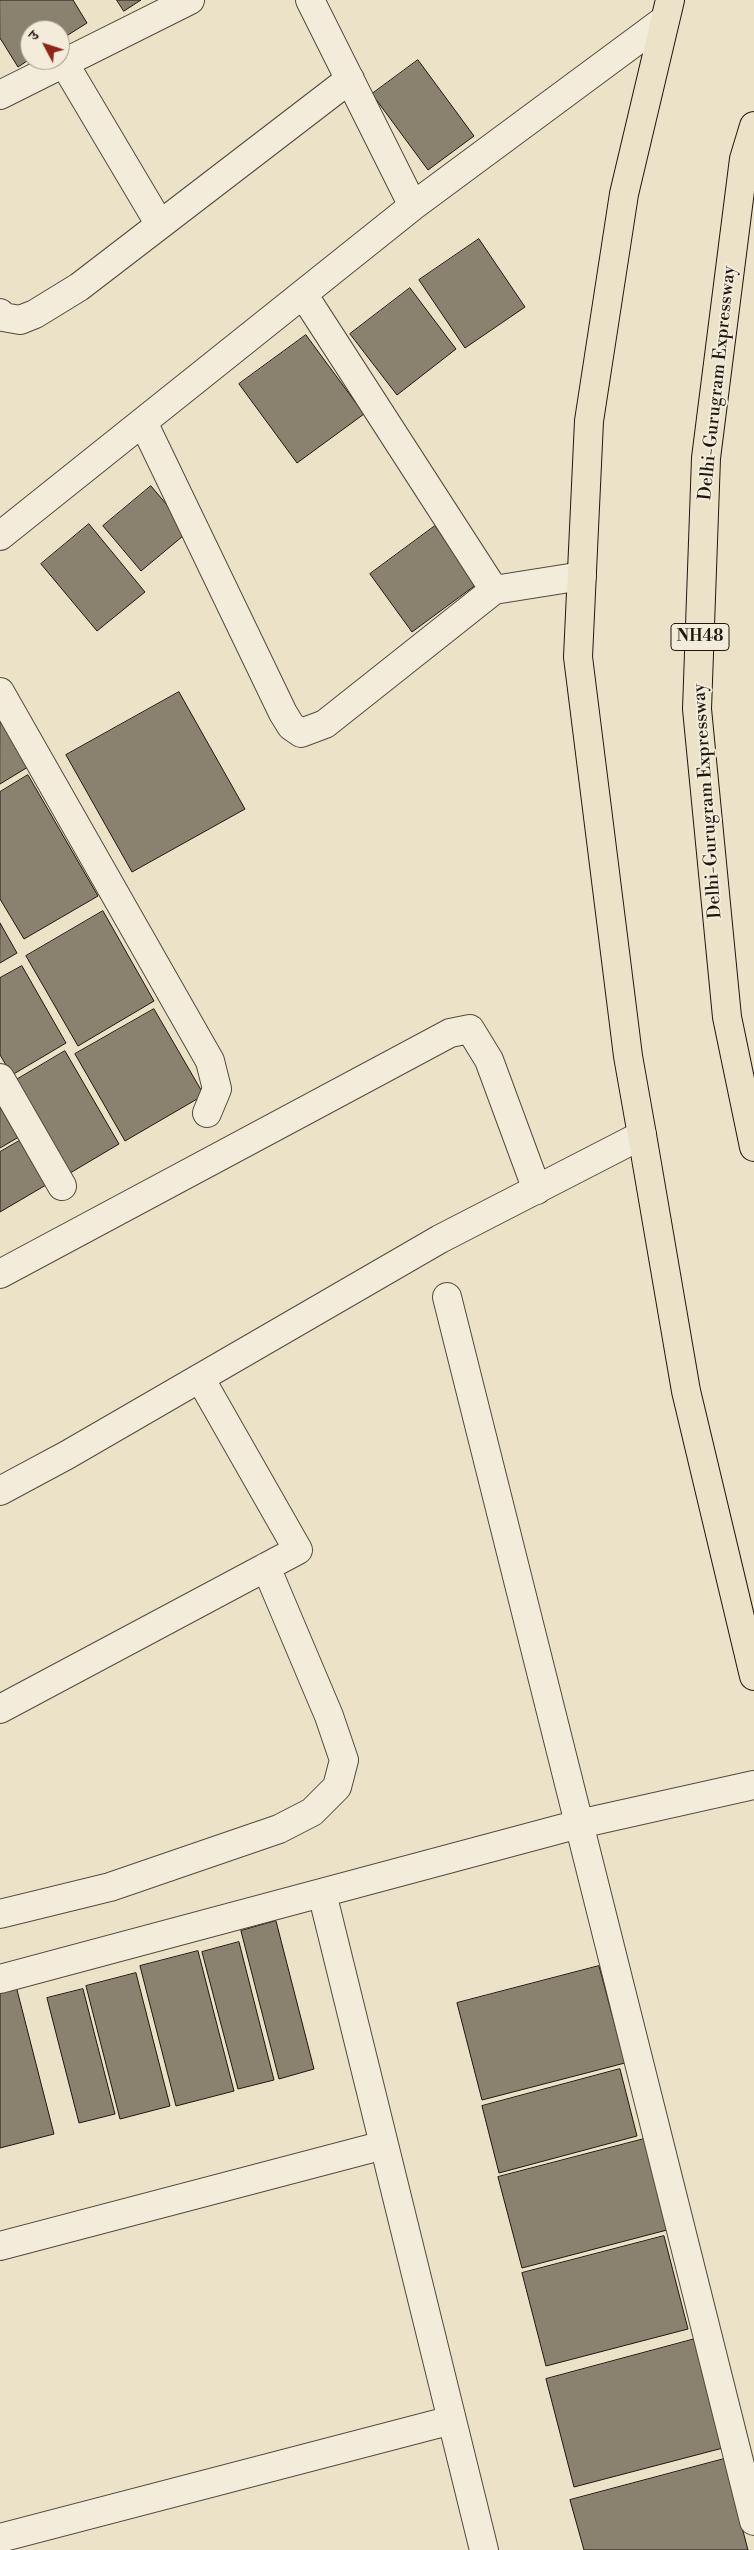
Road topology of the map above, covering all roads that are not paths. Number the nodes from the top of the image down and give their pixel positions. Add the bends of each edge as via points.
1 (190, 0) edge
2 (310, 0) edge
3 (666, 11) edge
4 (70, 60) edge
5 (50, 70) edge
6 (68, 70) edge
7 (350, 79) junction
8 (0, 95) edge
9 (754, 126) edge
10 (413, 206) junction
11 (160, 224) junction
12 (303, 294) junction
13 (0, 313) edge
14 (143, 422) junction
15 (0, 536) edge
16 (582, 576) junction
17 (494, 590) junction
18 (0, 692) edge
19 (0, 1078) edge
20 (207, 1113) dead end
21 (642, 1136) junction
22 (754, 1147) edge
23 (62, 1186) dead end
24 (537, 1190) junction
25 (0, 1274) edge
26 (447, 1297) dead end
27 (200, 1378) junction
28 (0, 1491) edge
29 (266, 1567) junction
30 (754, 1676) edge
31 (0, 1709) edge
32 (754, 1785) edge
33 (579, 1824) junction
34 (322, 1893) junction
35 (0, 1914) edge
36 (0, 1979) edge
37 (384, 2145) junction
38 (0, 2246) edge
39 (452, 2420) junction
40 (754, 2521) edge
41 (0, 2538) edge
42 (484, 2550) edge

1 - 4 street
2 - 7 street
3 - 10 street
3 - 16 main road via 624,194 589,421
5 - 8 street
6 - 11 street
7 - 10 street
7 - 11 street
9 - 22 main road, Delhi-Gurugram Expressway / NH48 via 744,160 706,458 697,709 727,1017
10 - 12 street
11 - 13 street via 79,287 35,314 20,320 3,317
12 - 14 street
12 - 17 street
14 - 15 street
14 - 17 street via 283,713 291,726 301,733 325,724
16 - 17 street
16 - 21 main road via 578,657 628,1056
18 - 20 street via 210,1061 217,1089
19 - 23 street
21 - 24 street
21 - 30 main road via 686,1390
24 - 25 street via 490,1060 470,1029 450,1033
24 - 27 street via 440,1240
26 - 33 street
27 - 28 street
27 - 29 street via 298,1550
29 - 31 street
29 - 35 street via 329,1716 344,1760 337,1787 312,1812 279,1829 110,1887
32 - 33 street
33 - 34 street
33 - 40 street
34 - 36 street
34 - 37 street
37 - 38 street
37 - 39 street
39 - 41 street
39 - 42 street

